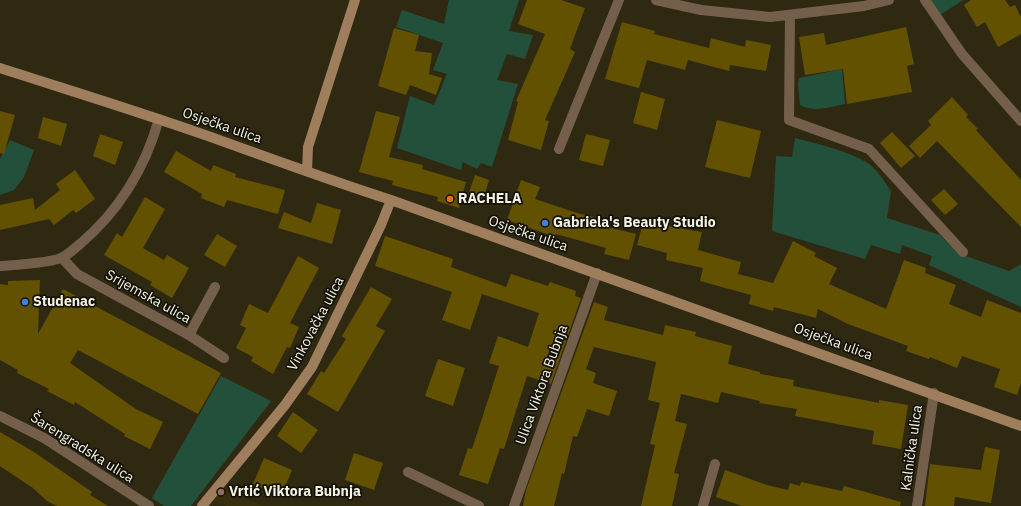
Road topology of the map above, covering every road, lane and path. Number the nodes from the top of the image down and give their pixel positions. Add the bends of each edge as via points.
1 (355, 0) edge
2 (619, 0) edge
3 (656, 0) edge
4 (889, 0) edge
5 (925, 0) edge
6 (790, 15) junction
7 (0, 68) edge
8 (159, 119) junction
9 (1021, 121) edge
10 (559, 149) dead end
11 (307, 171) junction
12 (391, 200) junction
13 (963, 252) dead end
14 (62, 258) junction
15 (0, 266) edge
16 (597, 273) junction
17 (215, 287) dead end
18 (189, 335) junction
19 (224, 358) dead end
20 (934, 393) junction
21 (0, 416) edge
22 (1021, 426) edge
23 (715, 464) dead end
24 (408, 472) dead end
25 (149, 506) edge
26 (202, 506) edge
27 (479, 506) edge
28 (514, 506) edge
29 (703, 506) edge
30 (917, 506) edge

1 - 11 street via 308,147
2 - 10 street
3 - 6 street via 701,10 770,17
4 - 6 street via 864,6
5 - 9 street via 962,54
6 - 13 street via 789,120 869,149
7 - 8 street, Osječka ulica
8 - 11 street, Osječka ulica
8 - 14 street via 136,178 116,208 94,232
11 - 12 street, Osječka ulica
12 - 16 street, Osječka ulica
12 - 26 street, Vinkovačka ulica via 312,367 285,405
14 - 15 street
14 - 18 street, Srijemska ulica via 77,274
16 - 20 street, Osječka ulica
16 - 28 street, Ulica Viktora Bubnja
17 - 18 street
18 - 19 street, Srijemska ulica
20 - 22 street, Osječka ulica
20 - 30 street, Kalnička ulica
21 - 25 street, Šarengradska ulica via 44,438
23 - 29 street
24 - 27 street

